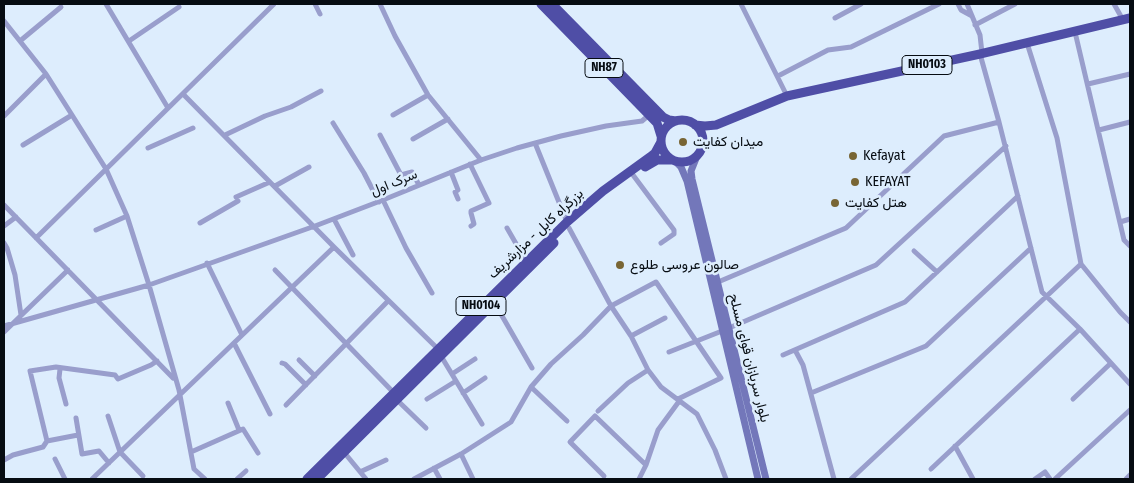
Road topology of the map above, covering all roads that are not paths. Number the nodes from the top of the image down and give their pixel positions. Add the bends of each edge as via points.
1 (106, 4) edge
2 (274, 4) edge
3 (315, 4) edge
4 (380, 4) edge
5 (541, 4) edge
6 (552, 4) edge
7 (741, 4) edge
8 (861, 4) edge
9 (939, 4) edge
10 (958, 4) edge
11 (967, 4) edge
12 (1015, 4) edge
13 (1114, 4) edge
14 (61, 7) dead end
15 (179, 7) dead end
16 (320, 14) dead end
17 (973, 16) junction
18 (835, 18) dead end
19 (1127, 19) edge
20 (4, 21) edge
21 (975, 25) junction
22 (1075, 32) junction
23 (20, 41) junction
24 (129, 41) junction
25 (1027, 43) junction
26 (981, 54) junction
27 (46, 74) junction
28 (1130, 74) edge
29 (778, 76) junction
30 (1088, 84) junction
31 (321, 91) dead end
32 (183, 94) junction
33 (428, 95) junction
34 (788, 96) junction
35 (168, 108) junction
36 (72, 115) junction
37 (393, 115) dead end
38 (649, 115) junction
39 (4, 116) edge
40 (448, 119) junction
41 (676, 121) junction
42 (728, 121) junction
43 (333, 122) dead end
44 (1000, 122) junction
45 (1130, 122) edge
46 (695, 125) junction
47 (193, 128) dead end
48 (1099, 130) junction
49 (225, 135) junction
50 (380, 135) dead end
51 (413, 139) dead end
52 (661, 139) junction
53 (535, 143) junction
54 (23, 145) dead end
55 (703, 145) junction
56 (1006, 146) junction
57 (148, 148) dead end
58 (697, 156) junction
59 (481, 160) junction
60 (673, 161) junction
61 (470, 164) junction
62 (309, 167) dead end
63 (106, 170) junction
64 (451, 172) junction
65 (633, 175) junction
66 (270, 182) junction
67 (419, 185) junction
68 (275, 186) junction
69 (1018, 196) junction
70 (458, 200) dead end
71 (381, 201) junction
72 (4, 205) edge
73 (127, 216) junction
74 (16, 217) junction
75 (334, 219) junction
76 (1130, 219) edge
77 (1120, 222) junction
78 (200, 223) dead end
79 (568, 225) junction
80 (4, 226) edge
81 (315, 226) junction
82 (471, 226) dead end
83 (507, 228) dead end
84 (96, 230) dead end
85 (36, 238) junction
86 (4, 243) edge
87 (661, 243) dead end
88 (1130, 246) edge
89 (334, 247) junction
90 (1031, 248) junction
91 (914, 251) dead end
92 (353, 255) dead end
93 (526, 261) junction
94 (207, 263) junction
95 (1081, 264) junction
96 (68, 270) junction
97 (275, 270) dead end
98 (937, 272) junction
99 (718, 282) junction
100 (149, 285) junction
101 (292, 287) junction
102 (432, 294) dead end
103 (1046, 296) junction
104 (96, 299) junction
105 (388, 300) junction
106 (494, 302) junction
107 (611, 306) junction
108 (21, 315) junction
109 (665, 318) dead end
110 (1130, 322) edge
111 (14, 323) junction
112 (4, 326) edge
113 (725, 329) junction
114 (1080, 330) junction
115 (4, 332) edge
116 (242, 334) junction
117 (631, 336) junction
118 (697, 341) junction
119 (234, 343) junction
120 (346, 344) junction
121 (795, 350) junction
122 (439, 352) junction
123 (669, 352) dead end
124 (782, 355) dead end
125 (475, 359) dead end
126 (299, 360) dead end
127 (157, 361) junction
128 (282, 363) dead end
129 (1111, 363) junction
130 (532, 368) dead end
131 (60, 369) junction
132 (648, 370) junction
133 (452, 374) junction
134 (315, 376) junction
135 (485, 378) dead end
136 (175, 380) junction
137 (456, 381) junction
138 (1130, 384) edge
139 (306, 385) junction
140 (531, 387) junction
141 (463, 392) junction
142 (811, 393) junction
143 (180, 395) junction
144 (396, 397) junction
145 (427, 399) dead end
146 (679, 399) junction
147 (1073, 399) dead end
148 (228, 403) dead end
149 (66, 404) dead end
150 (286, 405) dead end
151 (1130, 410) edge
152 (598, 411) dead end
153 (270, 414) dead end
154 (108, 416) dead end
155 (76, 418) dead end
156 (567, 421) dead end
157 (482, 424) dead end
158 (426, 428) dead end
159 (240, 430) junction
160 (78, 435) junction
161 (47, 441) junction
162 (954, 446) junction
163 (342, 449) junction
164 (120, 452) junction
165 (191, 452) junction
166 (258, 453) dead end
167 (462, 454) junction
168 (55, 459) dead end
169 (4, 460) edge
170 (386, 460) dead end
171 (109, 463) junction
172 (646, 465) junction
173 (434, 468) junction
174 (931, 469) dead end
175 (246, 471) dead end
176 (362, 471) junction
177 (1130, 475) edge
178 (143, 476) dead end
179 (604, 476) dead end
180 (65, 479) edge
181 (92, 479) edge
182 (204, 479) edge
183 (238, 479) edge
184 (307, 479) edge
185 (317, 479) edge
186 (366, 479) edge
187 (414, 479) edge
188 (440, 479) edge
189 (473, 479) edge
190 (638, 479) edge
191 (726, 479) edge
192 (758, 479) edge
193 (766, 479) edge
194 (834, 479) edge
195 (851, 479) edge
196 (973, 479) edge
197 (1035, 479) edge
198 (1050, 479) edge
199 (1055, 479) edge
200 (1126, 479) edge

1 - 24 street
2 - 32 street
3 - 16 street
4 - 33 street
5 - 38 highway, NH87
6 - 41 highway, NH87 via 663,118
7 - 29 street
8 - 18 street
9 - 29 street via 851,47 828,50
10 - 17 street via 961,10
11 - 17 street
12 - 21 street
13 - 19 street
14 - 23 street
15 - 24 street
17 - 21 street
19 - 22 highway, NH0103
20 - 23 street
21 - 26 street via 980,36
22 - 25 highway, NH0103
22 - 30 street
23 - 27 street
24 - 35 street
25 - 26 highway, NH0103
25 - 95 street via 1057,138
26 - 34 highway, NH0103
26 - 44 street
27 - 36 street
27 - 39 street
28 - 30 street
29 - 34 street
30 - 48 street
31 - 49 street
32 - 35 street
32 - 49 street
33 - 37 street
33 - 40 street
34 - 42 highway, NH0103
35 - 63 street
36 - 54 street
36 - 63 street
38 - 52 highway, NH87 via 657,123
38 - 53 street, سرک اول via 642,121
40 - 51 street
40 - 59 street
41 - 46 highway via 686,120
41 - 52 highway via 666,126
42 - 46 highway, NH0103
42 - 55 highway, NH0103 via 714,130
43 - 71 street
44 - 56 street
44 - 99 street via 944,136 846,228
45 - 48 street
46 - 55 highway via 702,134
47 - 57 street
48 - 77 street
49 - 66 street
50 - 67 street via 400,175 412,172
52 - 60 highway via 662,149
52 - 79 highway, بزرگراه کابل - مزارشریف / NH0104 via 655,153 596,196
53 - 59 street, سرک اول
53 - 79 street
55 - 58 highway
56 - 69 street
56 - 113 street via 876,265
58 - 60 highway via 687,162
58 - 99 main road, بلوار سربازان قوای مسلح via 691,171 692,179
59 - 61 street, سرک اول
60 - 65 highway, بزرگراه کابل - مزارشریف / NH0104 via 657,160
60 - 113 main road, بلوار سربازان قوای مسلح via 681,166 684,173
61 - 64 street, سرک اول
61 - 82 street via 490,202 471,211 474,224
62 - 68 street
63 - 73 street
63 - 85 street
64 - 67 street, سرک اول
64 - 70 street
65 - 79 highway, بزرگراه کابل - مزارشریف / NH0104
65 - 87 street via 674,230 674,234
66 - 68 street
66 - 78 street
67 - 71 street, سرک اول
68 - 81 street
69 - 90 street
69 - 98 street
71 - 75 street, سرک اول
71 - 102 street
72 - 74 street
73 - 84 street
73 - 100 street
74 - 80 street
74 - 85 street
75 - 81 street, سرک اول
75 - 92 street
76 - 77 street
77 - 88 street via 1124,240
79 - 93 highway, بزرگراه کابل - مزارشریف / NH0104
79 - 106 highway, بزرگراه کابل - مزارشریف / NH0104
79 - 107 street
81 - 89 street
81 - 94 street, سرک اول
83 - 93 street
85 - 96 street
86 - 108 street via 15,275
89 - 101 street
89 - 105 street
90 - 103 street via 1042,292
90 - 142 street via 926,346
91 - 98 street
93 - 122 highway, بزرگراه کابل - مزارشریف / NH0104
94 - 100 street, سرک اول
94 - 116 street
95 - 103 street
95 - 110 street
96 - 104 street
96 - 108 street
97 - 101 street
98 - 121 street via 905,302
99 - 113 main road, بلوار سربازان قوای مسلح
100 - 104 street, سرک اول
100 - 136 street
101 - 116 street
101 - 120 street
103 - 114 street
103 - 195 street
104 - 111 street, سرک اول
104 - 127 street
105 - 120 street
105 - 122 street
106 - 122 highway, بزرگراه کابل - مزارشریف / NH0104
106 - 130 street
107 - 117 street
107 - 118 street via 656,282
107 - 140 street
108 - 111 street
109 - 117 street
111 - 112 street, سرک اول
111 - 115 street
113 - 118 street
113 - 192 main road, بلوار سربازان قوای مسلح
113 - 193 main road, بلوار سربازان قوای مسلح
114 - 129 street
114 - 162 street
116 - 119 street
117 - 132 street
118 - 123 street
118 - 146 street via 721,378
119 - 143 street
119 - 153 street
120 - 134 street
120 - 144 street
121 - 124 street
121 - 142 street
122 - 133 street
122 - 144 highway, بزرگراه کابل - مزارشریف / NH0104
125 - 133 street
126 - 134 street
127 - 131 street via 118,379 114,375
127 - 136 street
128 - 139 street
129 - 138 street
129 - 147 street
131 - 149 street via 59,378
131 - 161 street via 30,371
132 - 146 street via 661,387
132 - 152 street via 628,383
133 - 137 street
134 - 139 street
135 - 141 street
136 - 143 street
137 - 141 street
137 - 145 street
139 - 150 street
140 - 156 street
140 - 167 street via 511,422
141 - 157 street
142 - 194 street
143 - 164 street
143 - 165 street
144 - 158 street
144 - 163 highway, بزرگراه کابل - مزارشریف / NH0104
146 - 172 street via 658,430
146 - 191 street via 697,414
148 - 159 street
151 - 199 street
154 - 164 street
155 - 160 street
159 - 165 street
159 - 166 street via 245,431
160 - 161 street
160 - 171 street via 82,454 98,451
161 - 169 street via 43,447
162 - 174 street
162 - 196 street
163 - 176 street
163 - 184 highway, بزرگراه کابل - مزارشریف / NH0104
163 - 185 highway, بزرگراه کابل - مزارشریف / NH0104
164 - 171 street
164 - 178 street
165 - 182 street via 194,469
167 - 173 street
167 - 189 street
168 - 180 street
170 - 176 street
171 - 181 street
172 - 179 street via 595,416 570,442
172 - 190 street
173 - 187 street
173 - 188 street
175 - 183 street
176 - 186 street
177 - 200 street
197 - 198 street via 1046,472

